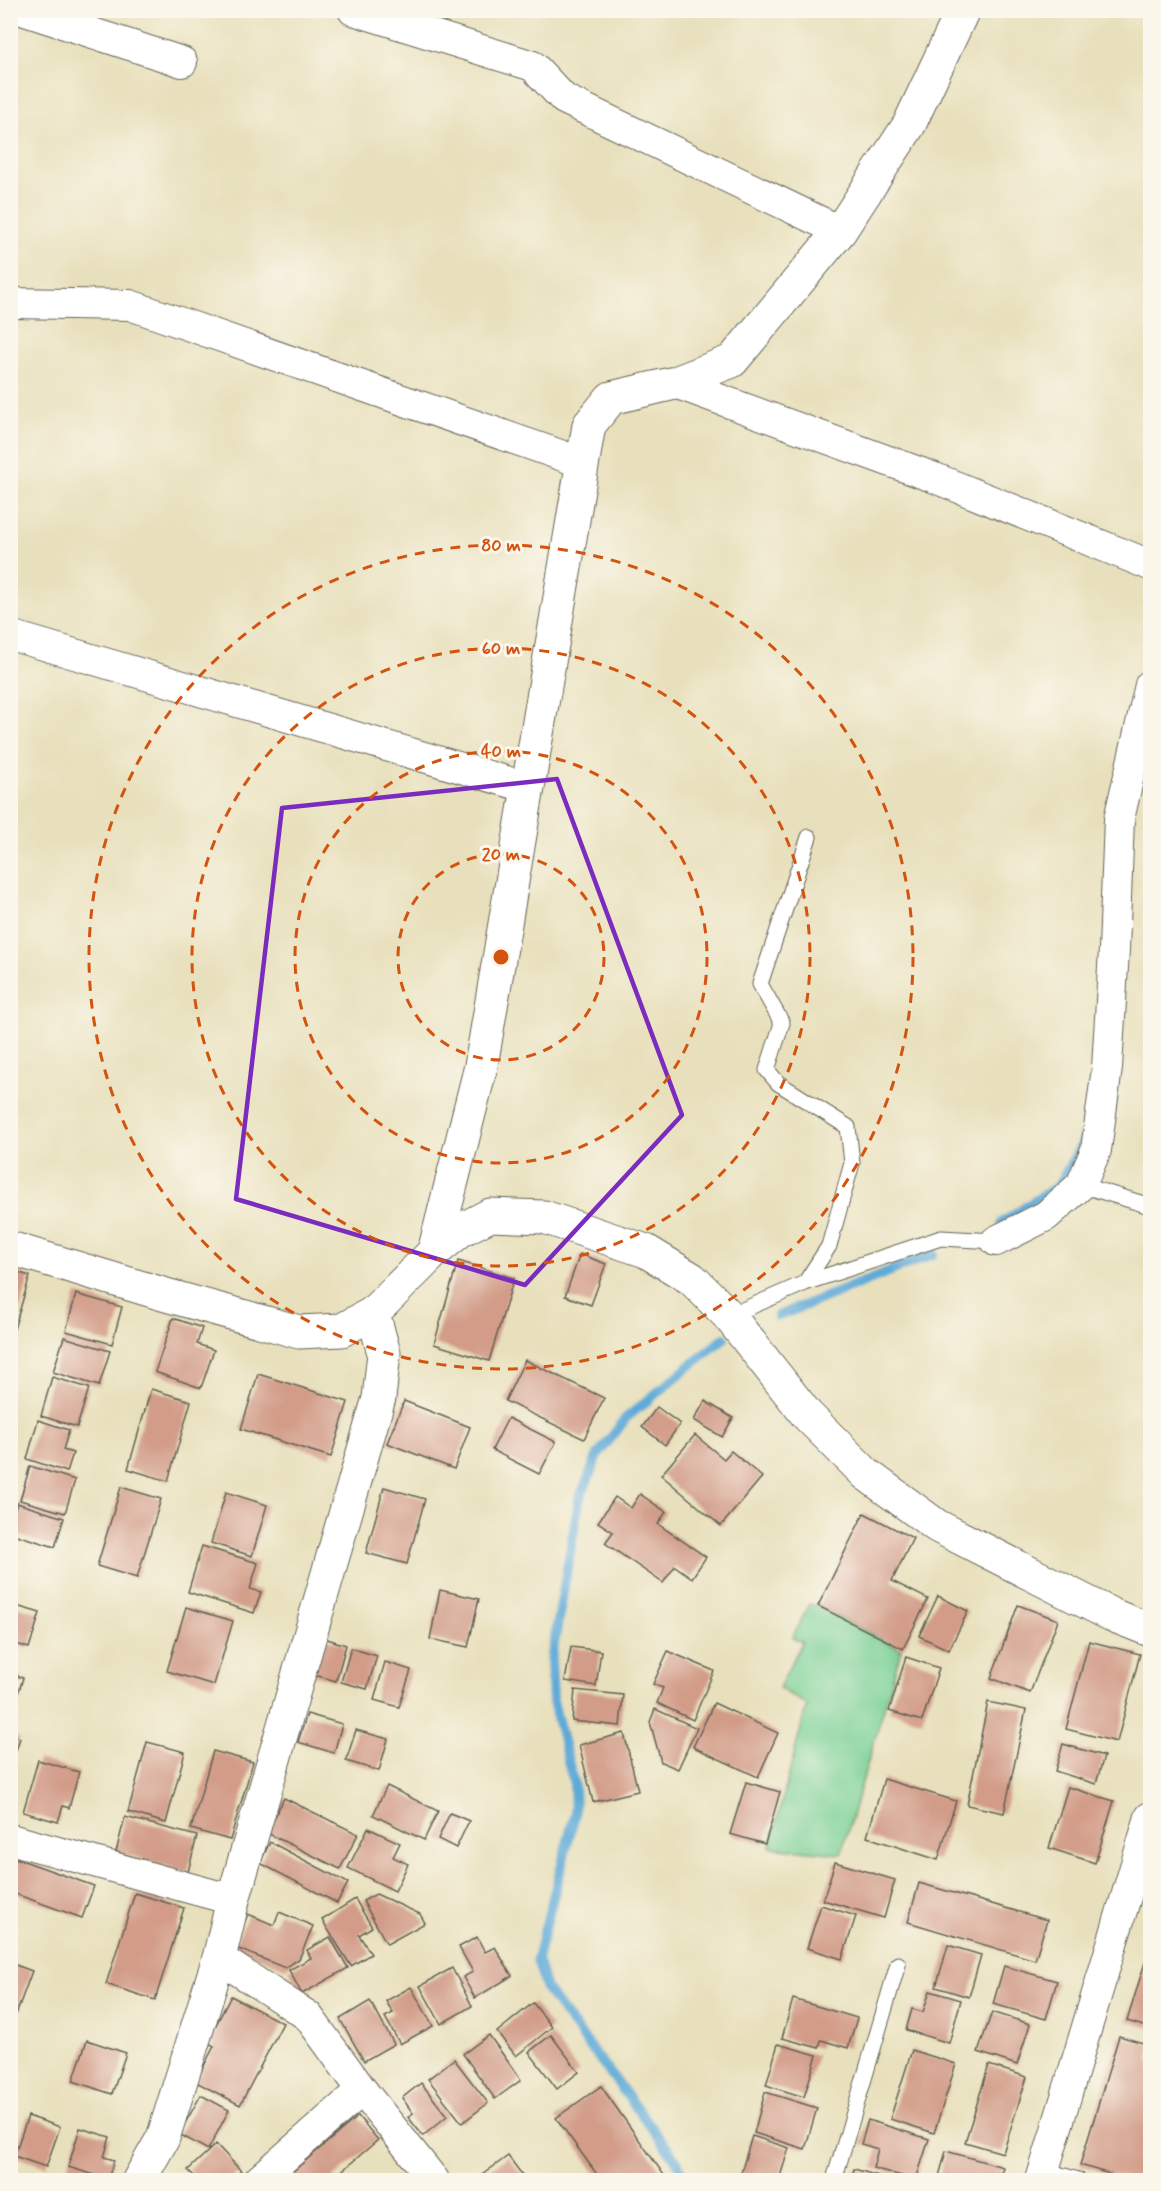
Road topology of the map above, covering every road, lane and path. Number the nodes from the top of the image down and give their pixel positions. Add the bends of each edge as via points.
1 (22, 10) edge
2 (353, 10) edge
3 (963, 10) edge
4 (182, 62) dead end
5 (840, 231) junction
6 (10, 303) edge
7 (675, 383) junction
8 (583, 463) junction
9 (1150, 565) edge
10 (10, 635) edge
11 (1150, 685) edge
12 (529, 788) junction
13 (809, 837) dead end
14 (1081, 1185) junction
15 (1150, 1206) edge
16 (996, 1241) joint
17 (10, 1248) edge
18 (434, 1252) junction
19 (805, 1283) junction
20 (373, 1313) junction
21 (729, 1316) junction
22 (1150, 1630) edge
23 (1150, 1817) edge
24 (10, 1839) edge
25 (233, 1900) junction
26 (219, 1958) junction
27 (898, 1964) dead end
28 (362, 2090) junction
29 (1042, 2175) edge
30 (140, 2181) edge
31 (259, 2181) edge
32 (434, 2181) edge
33 (834, 2181) edge
34 (1078, 2181) edge

1 - 4 street
2 - 5 street via 533,66 564,99
3 - 5 street via 909,125
5 - 7 street via 732,361
6 - 8 street via 130,305
7 - 8 street via 611,398 589,425
7 - 9 street via 935,478
8 - 12 street
10 - 12 street
11 - 14 street via 1119,819 1107,1068 1096,1150
12 - 18 street via 481,1066
13 - 19 lane via 760,984 782,1023 767,1070 778,1083 848,1127 852,1163 829,1246
14 - 15 lane
14 - 16 street via 1046,1216
16 - 19 lane via 941,1238
17 - 20 street via 299,1332 342,1330
18 - 20 street
18 - 21 street via 461,1230 490,1215 544,1217 646,1251 692,1279
19 - 21 lane
20 - 25 street via 384,1353 379,1398
21 - 22 street via 807,1415 874,1481 937,1526 1112,1615
23 - 29 street
24 - 25 street
25 - 26 street
26 - 28 street via 308,2016
26 - 30 street via 163,2138
27 - 33 lane
28 - 31 street
28 - 32 street
29 - 34 lane

